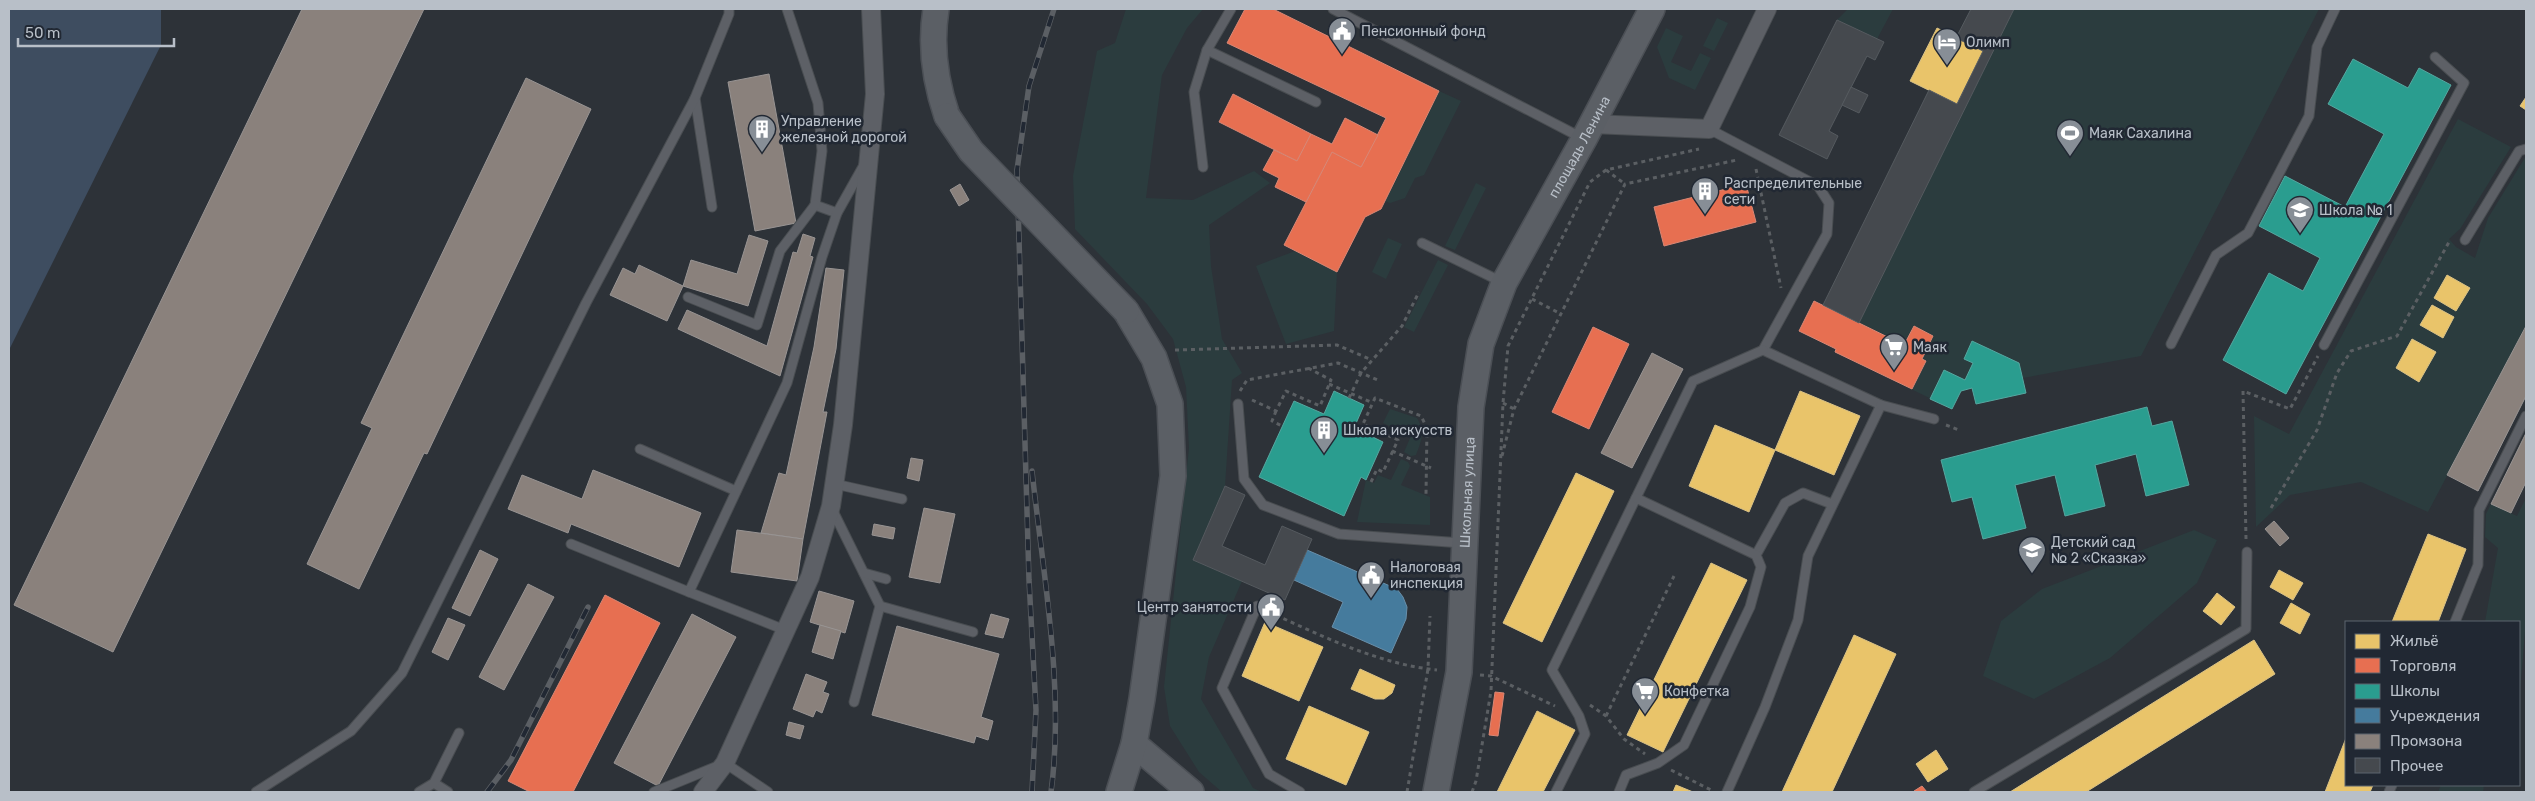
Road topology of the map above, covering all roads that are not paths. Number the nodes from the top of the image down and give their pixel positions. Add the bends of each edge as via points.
1 (729, 9) edge
2 (787, 9) edge
3 (871, 9) edge
4 (936, 9) edge
5 (1231, 9) edge
6 (1333, 9) edge
7 (1652, 9) edge
8 (1767, 9) edge
9 (2335, 9) edge
10 (1207, 50) junction
11 (2435, 57) dead end
12 (695, 98) junction
13 (1316, 102) dead end
14 (1709, 129) junction
15 (1588, 131) junction
16 (2523, 150) edge
17 (869, 156) junction
18 (1203, 167) dead end
19 (815, 205) junction
20 (712, 207) dead end
21 (837, 213) junction
22 (2465, 240) road end
23 (1422, 243) dead end
24 (1504, 283) junction
25 (688, 297) dead end
26 (2171, 344) dead end
27 (2324, 345) road end
28 (1763, 350) junction
29 (1238, 404) dead end
30 (1881, 406) junction
31 (2526, 416) edge
32 (1934, 419) dead end
33 (640, 449) dead end
34 (835, 484) junction
35 (736, 491) junction
36 (1636, 498) junction
37 (902, 499) dead end
38 (1832, 504) junction
39 (831, 506) junction
40 (1465, 543) junction
41 (570, 544) dead end
42 (2246, 552) road end
43 (1756, 555) junction
44 (864, 573) junction
45 (886, 579) dead end
46 (689, 592) junction
47 (880, 606) junction
48 (1257, 606) road end
49 (2455, 621) edge
50 (785, 630) junction
51 (973, 632) dead end
52 (854, 702) dead end
53 (459, 733) dead end
54 (1134, 744) junction
55 (725, 763) junction
56 (434, 783) junction
57 (256, 792) edge
58 (419, 792) edge
59 (448, 792) edge
60 (654, 792) edge
61 (702, 792) edge
62 (768, 792) edge
63 (1119, 792) edge
64 (1191, 792) edge
65 (1300, 792) edge
66 (1436, 792) edge
67 (1556, 792) edge
68 (1619, 792) edge
69 (1727, 792) edge
70 (1974, 792) edge

1 - 12 lane
2 - 19 lane via 818,103 822,151
3 - 17 street via 875,94
4 - 54 main road, bridge via 933,54 939,92 947,116 971,151 1126,311 1154,358 1170,404 1173,476
5 - 10 lane
6 - 15 lane
7 - 15 main road, площадь Ленина
8 - 14 street
9 - 26 lane via 2317,47 2309,116 2248,233 2216,254
10 - 13 lane
10 - 18 lane via 1194,92
11 - 27 lane via 2464,83
12 - 20 lane
12 - 57 lane via 586,303 402,673 351,731
14 - 15 street
14 - 28 lane via 1746,155 1818,186 1829,203 1826,234
15 - 24 main road, площадь Ленина
16 - 22 lane
17 - 21 lane
17 - 34 street
19 - 21 lane
19 - 25 lane via 780,251 757,325
21 - 35 lane via 787,383
23 - 24 lane
24 - 40 main road, Школьная улица via 1481,344 1473,398
28 - 30 lane
28 - 36 lane via 1693,381
29 - 40 lane via 1244,479 1263,504 1339,534
30 - 32 lane
30 - 38 lane
31 - 49 lane via 2479,510 2478,565
33 - 35 lane
34 - 37 lane
34 - 39 street
35 - 46 lane
36 - 43 lane
36 - 67 lane via 1552,670 1579,716 1585,734
38 - 43 lane via 1804,493 1785,503
38 - 69 lane via 1808,556 1798,620 1765,707
39 - 44 lane
39 - 50 street via 810,576
40 - 66 main road, Школьная улица via 1459,672
41 - 46 lane
42 - 70 lane via 2246,629
43 - 68 lane via 1761,567 1750,608 1684,745 1658,763 1626,775
44 - 45 lane
44 - 47 lane
46 - 50 lane
47 - 51 lane
47 - 52 lane
48 - 65 lane via 1222,688 1269,774
50 - 55 street
53 - 56 lane
54 - 63 main road
54 - 64 main road
55 - 60 lane
55 - 61 street
55 - 62 lane
56 - 58 lane
56 - 59 lane

